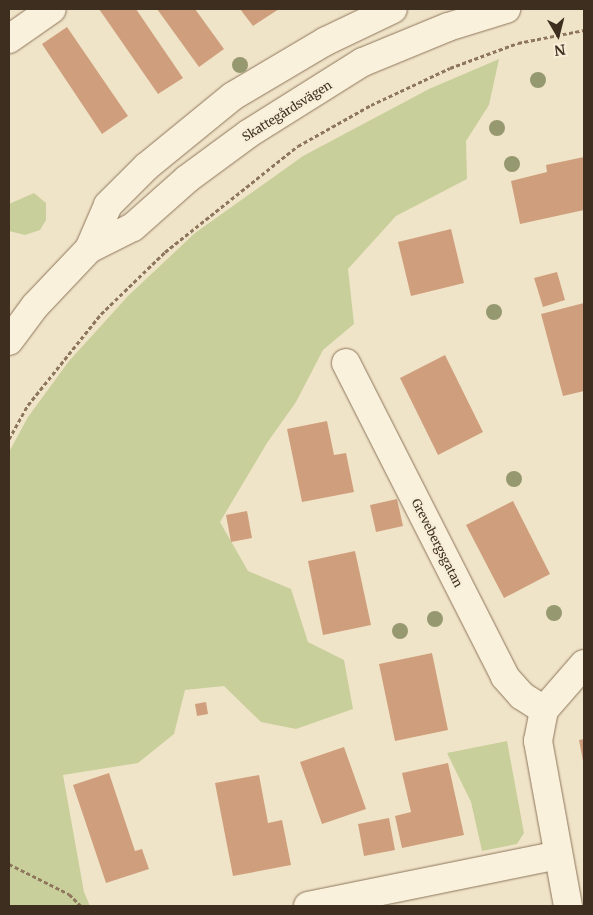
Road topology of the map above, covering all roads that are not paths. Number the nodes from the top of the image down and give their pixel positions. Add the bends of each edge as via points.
1 (52, 9) edge
2 (393, 9) edge
3 (506, 9) edge
4 (9, 39) edge
5 (89, 249) junction
6 (9, 341) edge
7 (346, 363) dead end
8 (584, 664) edge
9 (544, 710) junction
10 (558, 855) junction
11 (308, 906) edge
12 (568, 906) edge

1 - 4 street
2 - 5 street, Skattegårdsvägen via 326,41 234,96 146,167 108,205
3 - 5 street, Skattegårdsvägen via 448,27 363,62 248,134 187,178 133,228
5 - 6 street, Skattegårdsvägen via 35,306
7 - 9 street, Grevebergsgatan via 505,677 522,696
8 - 9 street
9 - 10 street via 538,741
10 - 11 street
10 - 12 street

